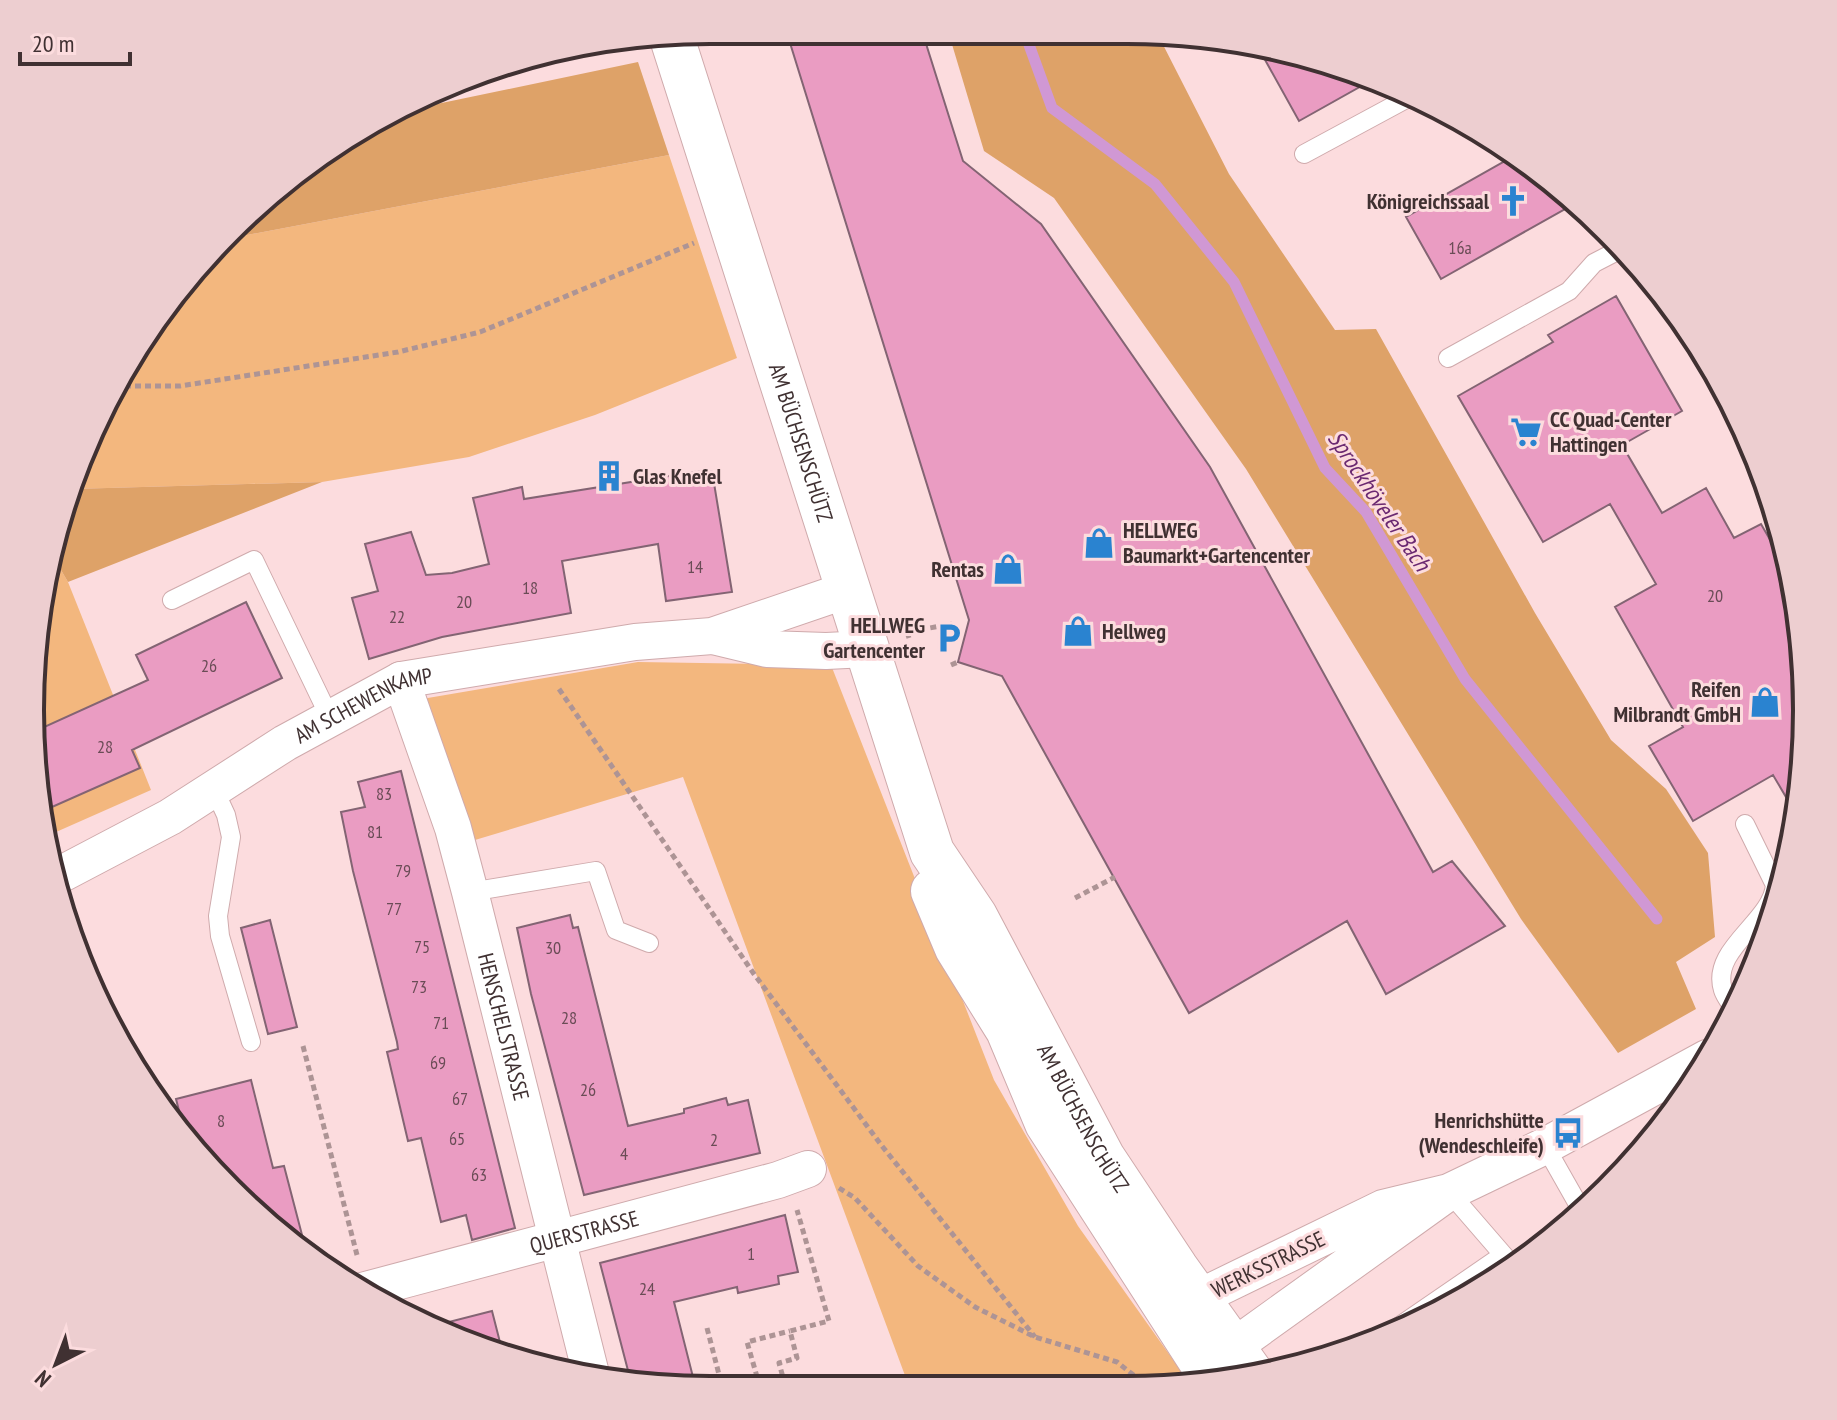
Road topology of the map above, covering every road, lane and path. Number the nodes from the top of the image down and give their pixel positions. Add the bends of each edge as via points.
1 (674, 45) edge
2 (1399, 103) edge
3 (1304, 154) dead end
4 (734, 233) junction
5 (1612, 254) edge
6 (1448, 358) dead end
7 (128, 386) edge
8 (847, 590) junction
9 (172, 600) dead end
10 (712, 636) junction
11 (867, 649) junction
12 (538, 659) junction
13 (958, 662) dead end
14 (951, 665) dead end
15 (401, 680) junction
16 (330, 718) junction
17 (214, 789) junction
18 (1745, 824) dead end
19 (932, 852) junction
20 (65, 872) edge
21 (1115, 877) dead end
22 (1771, 877) edge
23 (470, 892) junction
24 (1075, 898) dead end
25 (1760, 917) edge
26 (649, 943) dead end
27 (1727, 997) edge
28 (251, 1042) dead end
29 (303, 1046) dead end
30 (1688, 1068) edge
31 (1545, 1146) junction
32 (798, 1173) junction
33 (1449, 1192) junction
34 (1576, 1201) edge
35 (557, 1238) junction
36 (1506, 1257) edge
37 (361, 1277) edge
38 (376, 1287) edge
39 (1198, 1298) junction
40 (707, 1328) dead end
41 (790, 1331) junction
42 (1035, 1337) junction
43 (1222, 1362) edge
44 (589, 1364) edge
45 (719, 1376) edge
46 (757, 1376) edge
47 (783, 1376) edge
48 (1134, 1376) edge

1 - 4 street, AM BÜCHSENSCHÜTZ
2 - 3 lane
4 - 7 path via 694,243 480,332 398,352 180,386
4 - 8 street, AM BÜCHSENSCHÜTZ
5 - 6 lane via 1594,263 1569,291
8 - 10 street, AM SCHEWENKAMP
8 - 11 street, AM BÜCHSENSCHÜTZ
9 - 16 lane via 254,560
10 - 11 street, AM SCHEWENKAMP via 767,649
10 - 12 street, AM SCHEWENKAMP via 635,642
11 - 19 street, AM BÜCHSENSCHÜTZ
12 - 15 street, AM SCHEWENKAMP
12 - 42 path via 754,974 882,1146
13 - 14 path
15 - 16 street, AM SCHEWENKAMP
15 - 23 street, HENSCHELSTRASSE
16 - 17 street, AM SCHEWENKAMP
17 - 20 street, AM SCHEWENKAMP
17 - 28 lane via 231,837 218,916 220,936
18 - 22 lane
19 - 39 street, AM BÜCHSENSCHÜTZ via 975,916 1103,1158
19 - 43 street, AM BÜCHSENSCHÜTZ via 926,876 957,948 1008,1030 1047,1123
21 - 24 path
23 - 26 lane via 596,871 616,930
23 - 35 street, HENSCHELSTRASSE
25 - 27 lane via 1724,966
29 - 37 path
30 - 31 street, WERKSSTRASSE
31 - 33 street, WERKSSTRASSE
31 - 34 lane
32 - 35 street, QUERSTRASSE
32 - 41 path via 829,1321
32 - 42 path via 855,1198 918,1266 975,1307
33 - 36 lane
33 - 39 street, WERKSSTRASSE via 1383,1208
33 - 43 street, WERKSSTRASSE
35 - 38 street, QUERSTRASSE
35 - 44 street, HENSCHELSTRASSE
39 - 43 street, AM BÜCHSENSCHÜTZ
40 - 45 path
41 - 46 path via 747,1342
41 - 47 path via 797,1358 779,1363
42 - 48 path via 1117,1362

